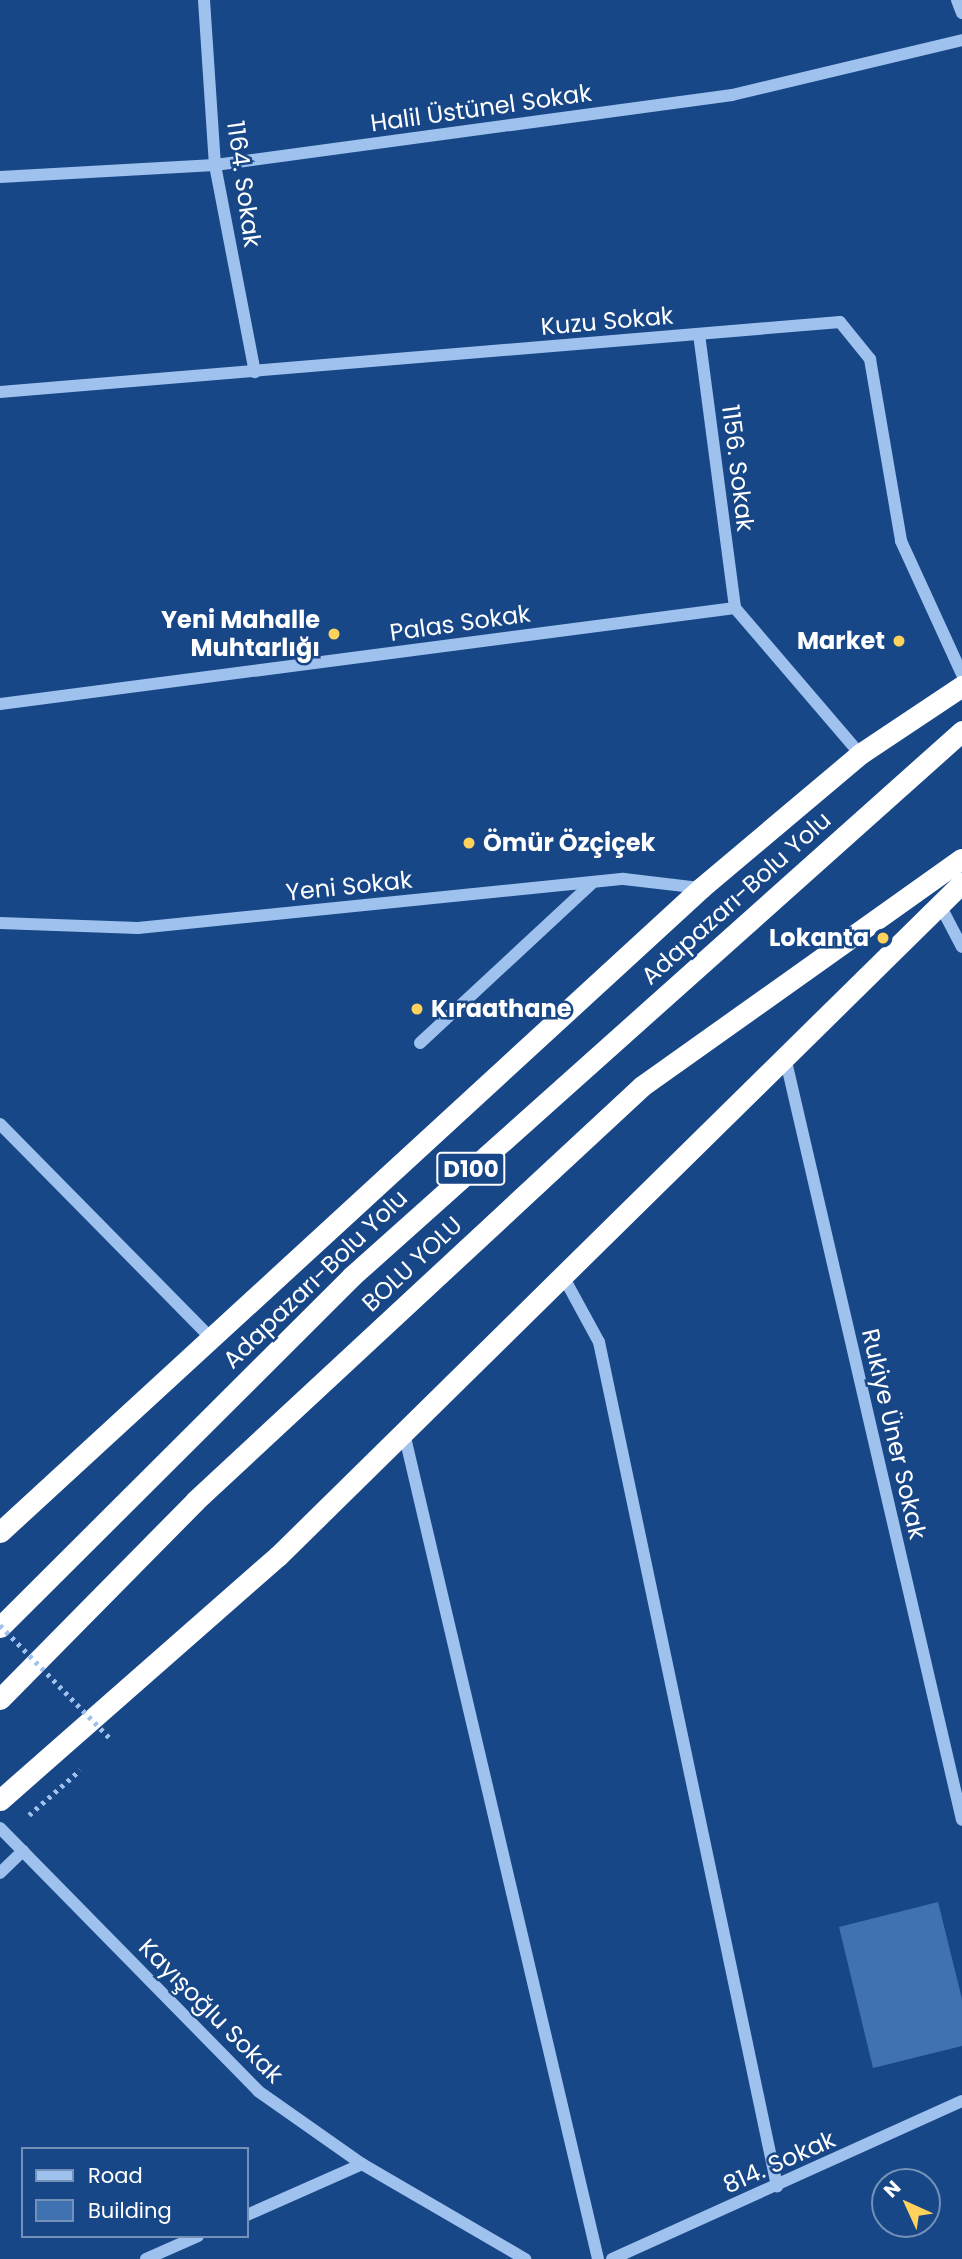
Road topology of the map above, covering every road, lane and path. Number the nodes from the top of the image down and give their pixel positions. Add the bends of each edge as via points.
1 (204, 0) edge
2 (957, 0) edge
3 (962, 13) edge
4 (962, 40) edge
5 (215, 165) junction
6 (0, 177) edge
7 (699, 334) junction
8 (255, 372) junction
9 (0, 392) edge
10 (734, 608) junction
11 (962, 674) edge
12 (962, 686) edge
13 (0, 705) edge
14 (962, 731) edge
15 (860, 754) junction
16 (962, 859) edge
17 (593, 882) junction
18 (962, 883) edge
19 (702, 888) junction
20 (940, 905) junction
21 (0, 923) edge
22 (962, 947) edge
23 (420, 1043) dead end
24 (785, 1057) junction
25 (0, 1124) edge
26 (563, 1276) junction
27 (209, 1336) junction
28 (404, 1433) junction
29 (0, 1532) edge
30 (0, 1626) edge
31 (0, 1699) edge
32 (111, 1739) dead end
33 (0, 1800) edge
34 (962, 1819) edge
35 (0, 1828) edge
36 (23, 1851) junction
37 (0, 1873) edge
38 (962, 2101) edge
39 (362, 2164) junction
40 (777, 2186) junction
41 (248, 2215) edge
42 (193, 2238) edge
43 (146, 2259) edge
44 (525, 2259) edge
45 (598, 2259) edge
46 (612, 2259) edge

1 - 5 street, 1164. Sokak
2 - 3 street
4 - 5 street, Halil Üstünel Sokak via 732,95
5 - 6 street, Halil Üstünel Sokak
5 - 8 street, 1164. Sokak
7 - 8 street, Kuzu Sokak
7 - 10 street, 1156. Sokak
7 - 11 street, Kuzu Sokak via 841,322 870,359 901,541
8 - 9 street, Kuzu Sokak
10 - 13 street, Palas Sokak
10 - 15 street
12 - 15 highway
14 - 30 highway, Adapazarı-Bolu Yolu / D100 via 352,1276
15 - 19 highway
16 - 31 highway, BOLU YOLU / D100 via 642,1086 195,1502
17 - 19 street, Yeni Sokak via 624,879
17 - 21 street, Yeni Sokak via 138,929
17 - 23 street
18 - 20 highway
19 - 27 highway
20 - 22 street
20 - 24 highway
24 - 26 highway
24 - 34 street, Rukiye Üner Sokak
25 - 27 street
26 - 28 highway
26 - 40 street via 599,1342
27 - 29 highway
28 - 33 highway via 278,1556
28 - 45 street
30 - 32 path, bridge
35 - 36 street, Kayışoğlu Sokak
36 - 37 street
36 - 39 street, Kayışoğlu Sokak via 258,2091
38 - 40 street, 814. Sokak
39 - 41 street
39 - 44 street, Kayışoğlu Sokak
40 - 46 street, 814. Sokak
42 - 43 street

